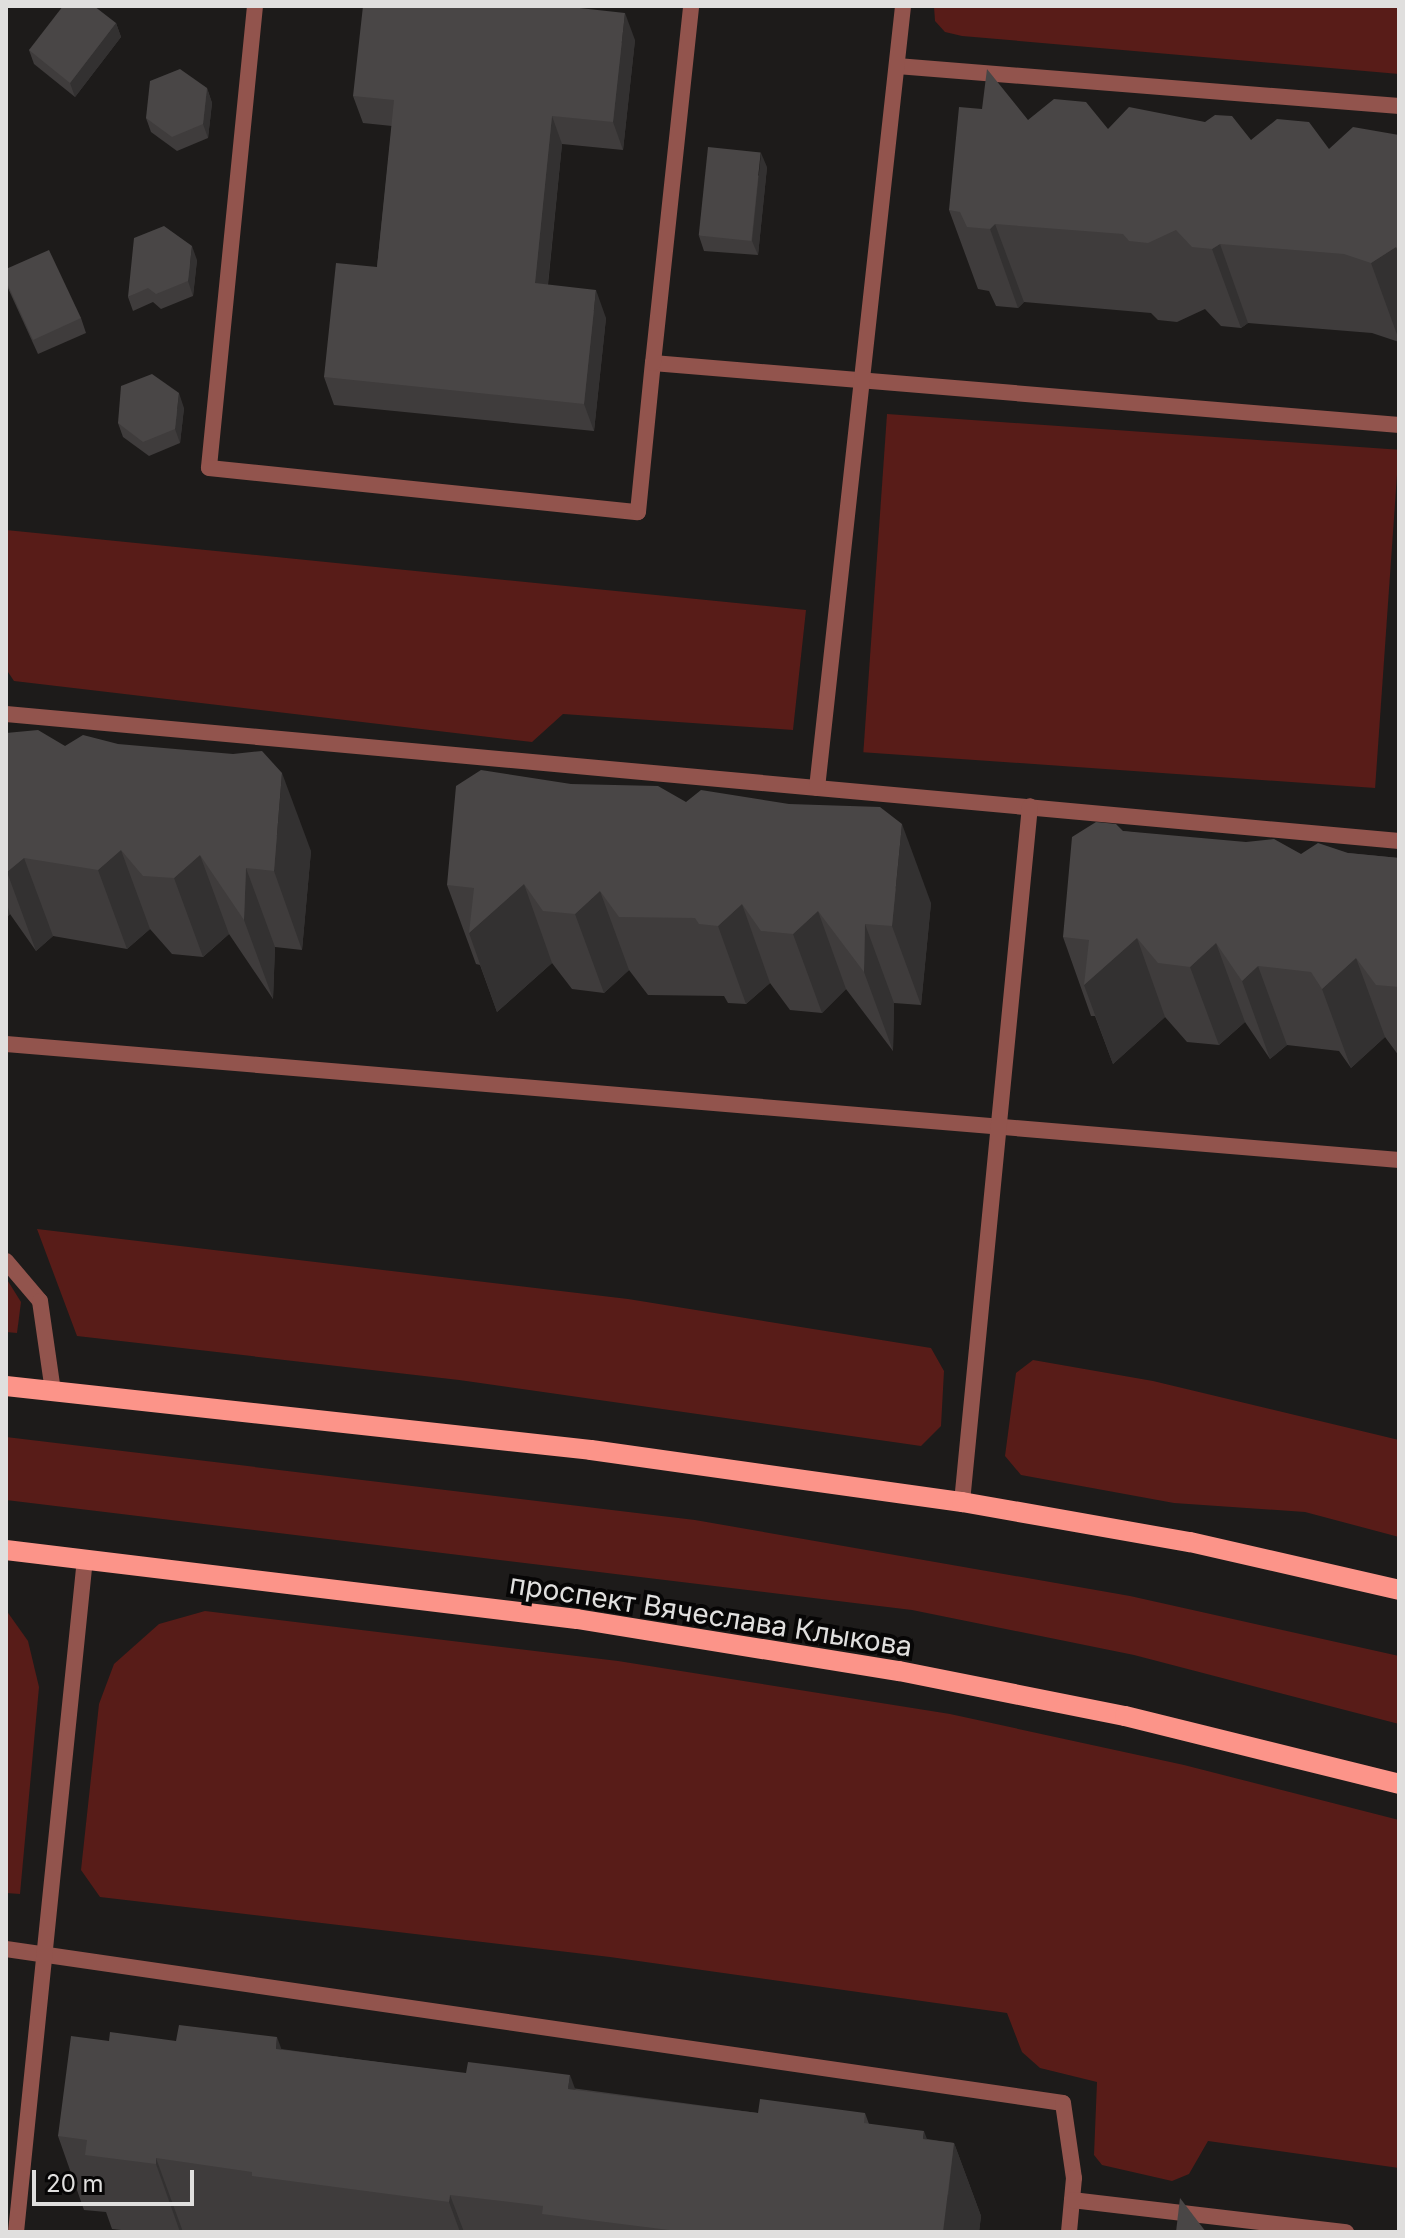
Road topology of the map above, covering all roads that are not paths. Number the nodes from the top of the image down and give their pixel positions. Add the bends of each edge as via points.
1 (255, 6) edge
2 (691, 6) edge
3 (903, 6) edge
4 (897, 66) junction
5 (1399, 106) edge
6 (653, 363) junction
7 (859, 384) junction
8 (1399, 425) edge
9 (6, 714) edge
10 (817, 788) junction
11 (1030, 806) junction
12 (1399, 841) edge
13 (6, 1044) edge
14 (1000, 1124) junction
15 (1399, 1160) edge
16 (6, 1261) edge
17 (6, 1386) edge
18 (53, 1391) junction
19 (962, 1502) junction
20 (6, 1550) edge
21 (85, 1559) junction
22 (1399, 1590) edge
23 (1399, 1784) edge
24 (6, 1949) edge
25 (44, 1954) junction
26 (1072, 2200) junction
27 (16, 2232) edge
28 (1069, 2232) edge
29 (1346, 2232) edge

1 - 6 lane via 209,468 638,512
2 - 6 lane
3 - 4 lane
4 - 5 lane
4 - 7 lane
6 - 7 lane
7 - 8 lane
7 - 10 lane
9 - 10 lane
10 - 11 lane
11 - 12 lane
11 - 14 lane
13 - 14 lane via 327,1074
14 - 15 lane
14 - 19 lane
16 - 18 lane via 40,1301
17 - 18 main road
18 - 19 main road via 591,1450
19 - 22 main road via 1190,1542
20 - 21 main road, проспект Вячеслава Клыкова
21 - 23 main road, проспект Вячеслава Клыкова via 577,1619 899,1671 1125,1716
21 - 25 lane
24 - 25 lane
25 - 26 lane via 1063,2103 1074,2178
25 - 27 lane
26 - 28 lane
26 - 29 lane

